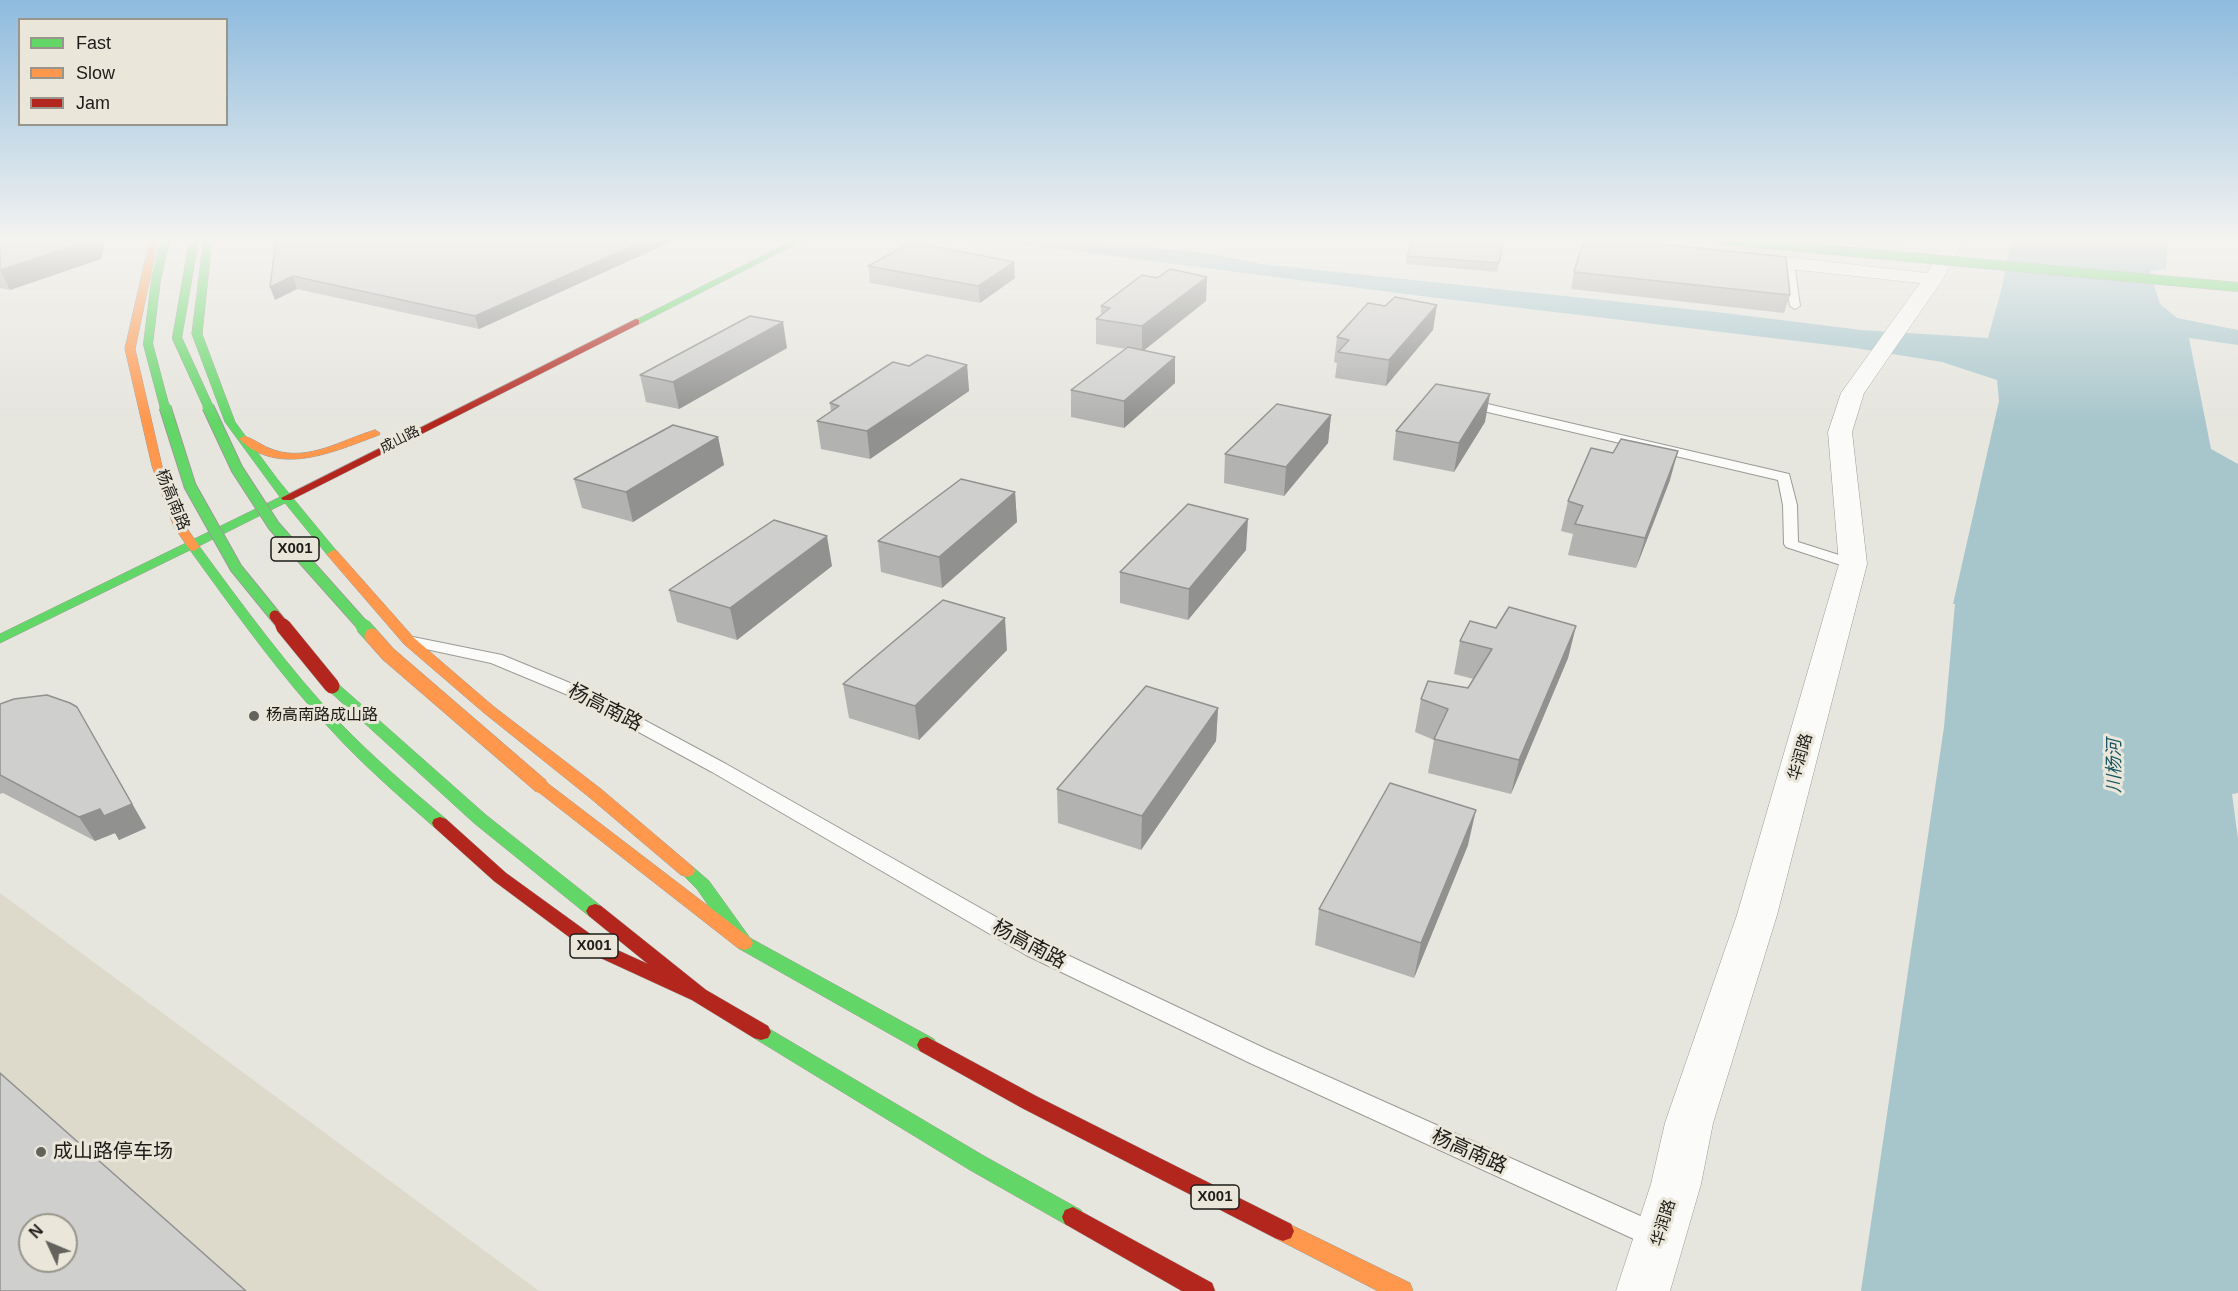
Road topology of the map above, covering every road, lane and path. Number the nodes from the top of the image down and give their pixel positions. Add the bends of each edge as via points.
1 (141, 300) edge
2 (153, 300) edge
3 (184, 300) edge
4 (201, 300) edge
5 (652, 300) edge
6 (680, 300) edge
7 (1795, 300) edge
8 (1919, 300) edge
9 (1795, 306) dead end
10 (554, 347) dead end
11 (1447, 398) edge
12 (244, 439) junction
13 (284, 477) junction
14 (243, 497) dead end
15 (287, 498) junction
16 (222, 507) dead end
17 (175, 530) junction
18 (191, 544) junction
19 (1853, 564) junction
20 (0, 639) edge
21 (409, 641) junction
22 (744, 943) junction
23 (699, 995) junction
24 (1659, 1237) junction
25 (1204, 1291) edge
26 (1402, 1291) edge
27 (1643, 1291) edge

1 - 17 main road, 杨高南路 via 130,349
2 - 23 main road, 杨高南路 / X001, bridge via 148,344 170,427 190,486 236,568 332,686 480,819
3 - 22 main road, X001, bridge via 177,338 237,469 274,526 388,654 541,786
4 - 12 main road via 197,334 230,422
5 - 10 main road
6 - 15 main road, 成山路
7 - 9 lane
8 - 19 street, 华润路 via 1853,393 1840,432
11 - 19 lane via 1784,477 1790,505 1791,544
12 - 13 main road
12 - 13 main road, 成山路 via 278,455 300,455 381,431
13 - 14 main road, 成山路
13 - 15 main road
15 - 18 main road, 成山路
15 - 21 main road, X001
16 - 17 main road
17 - 18 main road, 杨高南路
18 - 20 main road, 成山路
18 - 23 main road, 杨高南路 / X001 via 308,696 358,750 500,878 598,949
19 - 24 street, 华润路 via 1757,915 1689,1122 1676,1184
21 - 22 main road, X001 via 703,885
21 - 24 lane, 杨高南路 via 496,659 586,696 1035,949 1258,1056
22 - 26 main road, X001 via 1029,1102
23 - 25 main road, 杨高南路 / X001 via 977,1163
24 - 27 street, 华润路

